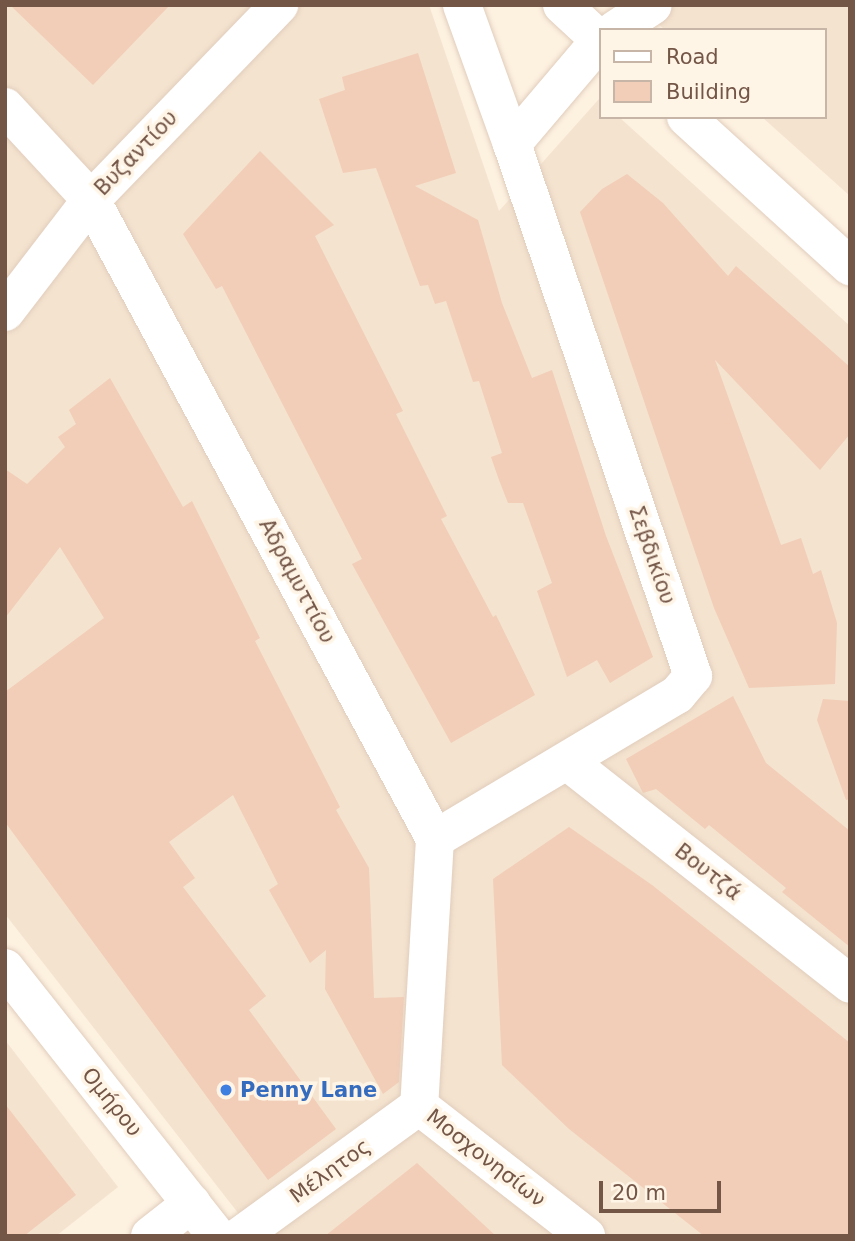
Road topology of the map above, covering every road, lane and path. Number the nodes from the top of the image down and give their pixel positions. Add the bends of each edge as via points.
1 (279, 5) edge
2 (462, 5) edge
3 (562, 5) edge
4 (653, 5) edge
5 (618, 28) edge
6 (600, 34) edge
7 (600, 42) edge
8 (5, 107) edge
9 (688, 119) edge
10 (512, 144) junction
11 (91, 200) junction
12 (850, 266) edge
13 (5, 313) edge
14 (567, 761) junction
15 (435, 839) junction
16 (5, 968) edge
17 (850, 984) edge
18 (419, 1106) junction
19 (192, 1203) junction
20 (150, 1236) edge
21 (218, 1236) edge
22 (240, 1236) edge
23 (586, 1236) edge

1 - 11 street, Βυζαντίου
2 - 10 street, Σεβδικίου
3 - 6 street
4 - 5 street
7 - 10 street
8 - 11 street, Αδραμυττίου
9 - 12 street
10 - 14 street, Σεβδικίου via 693,676 677,695
11 - 13 street, Βυζαντίου
11 - 15 street, Αδραμυττίου
14 - 15 street, Σεβδικίου
14 - 17 street, Βουτζά
15 - 18 street
16 - 19 street, Ομήρου
18 - 22 street, Μέλητος
18 - 23 street, Μοσχονησίων
19 - 20 street
19 - 21 street, Ομήρου

